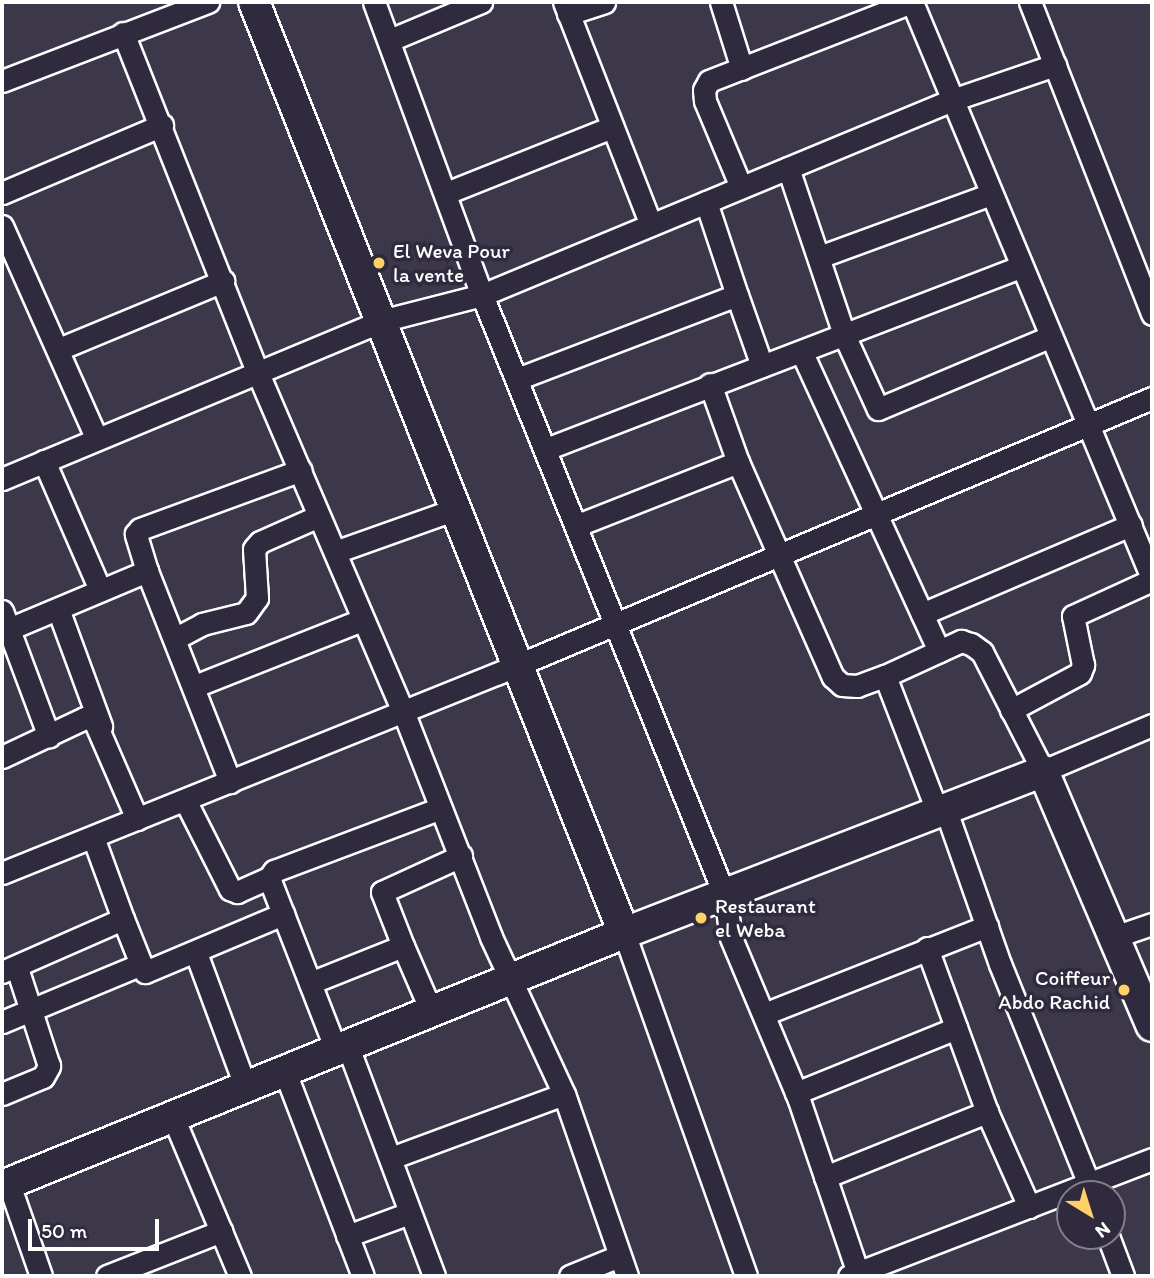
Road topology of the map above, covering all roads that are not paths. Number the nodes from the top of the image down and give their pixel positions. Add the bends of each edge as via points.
1 (208, 2) edge
2 (254, 2) edge
3 (374, 2) edge
4 (481, 2) edge
5 (604, 2) edge
6 (721, 2) edge
7 (912, 2) edge
8 (1030, 2) edge
9 (566, 8) edge
10 (123, 33) junction
11 (390, 40) junction
12 (1055, 65) junction
13 (742, 69) junction
14 (2, 81) edge
15 (952, 100) junction
16 (162, 125) junction
17 (612, 127) junction
18 (788, 168) junction
19 (741, 187) junction
20 (2, 193) edge
21 (446, 193) junction
22 (991, 194) junction
23 (706, 202) junction
24 (651, 225) junction
25 (4, 236) edge
26 (819, 257) junction
27 (1020, 267) junction
28 (223, 281) junction
29 (482, 295) junction
30 (737, 295) junction
31 (1151, 306) edge
32 (381, 321) junction
33 (845, 337) junction
34 (1049, 337) junction
35 (59, 349) junction
36 (802, 353) junction
37 (762, 366) junction
38 (257, 371) junction
39 (517, 379) junction
40 (710, 384) junction
41 (1152, 398) edge
42 (1084, 423) junction
43 (97, 439) junction
44 (546, 449) junction
45 (44, 461) junction
46 (738, 462) junction
47 (300, 470) junction
48 (2, 479) edge
49 (456, 509) junction
50 (873, 513) junction
51 (319, 516) junction
52 (578, 525) junction
53 (1131, 525) junction
54 (335, 552) junction
55 (780, 555) junction
56 (147, 571) junction
57 (1152, 579) edge
58 (100, 590) junction
59 (58, 610) junction
60 (922, 614) junction
61 (5, 620) edge
62 (362, 620) junction
63 (618, 622) junction
64 (176, 638) junction
65 (939, 651) junction
66 (518, 665) junction
67 (886, 676) junction
68 (195, 686) junction
69 (1011, 710) junction
70 (403, 711) junction
71 (101, 726) junction
72 (1151, 730) edge
73 (49, 737) junction
74 (2, 757) edge
75 (1044, 771) junction
76 (230, 782) junction
77 (185, 800) junction
78 (442, 808) junction
79 (941, 810) junction
80 (137, 819) junction
81 (93, 836) junction
82 (460, 856) junction
83 (2, 873) edge
84 (269, 878) junction
85 (725, 896) junction
86 (283, 914) junction
87 (123, 919) junction
88 (1152, 924) edge
89 (987, 926) junction
90 (624, 933) junction
91 (1114, 937) junction
92 (402, 946) junction
93 (927, 948) junction
94 (196, 953) junction
95 (141, 964) junction
96 (9, 970) edge
97 (513, 981) junction
98 (310, 983) junction
99 (32, 1010) junction
100 (432, 1013) junction
101 (764, 1014) junction
102 (2, 1022) edge
103 (1152, 1026) edge
104 (956, 1028) junction
105 (343, 1049) junction
106 (285, 1072) junction
107 (246, 1088) junction
108 (796, 1093) junction
109 (2, 1094) edge
110 (564, 1094) junction
111 (987, 1112) junction
112 (173, 1117) junction
113 (391, 1158) junction
114 (1152, 1159) edge
115 (825, 1177) junction
116 (1087, 1180) edge
117 (1109, 1180) edge
118 (5, 1185) edge
119 (1056, 1199) edge
120 (1029, 1207) junction
121 (410, 1213) junction
122 (221, 1231) junction
123 (347, 1236) junction
124 (1113, 1250) edge
125 (619, 1256) junction
126 (853, 1274) edge
127 (41, 1276) edge
128 (107, 1276) edge
129 (240, 1276) edge
130 (362, 1276) edge
131 (434, 1276) edge
132 (570, 1276) edge
133 (627, 1276) edge
134 (746, 1276) edge
135 (1123, 1276) edge

1 - 10 street
2 - 32 main road
3 - 11 street
4 - 11 street
5 - 9 street
6 - 13 street
7 - 13 street
7 - 15 street
8 - 12 street
9 - 17 street
10 - 14 street
10 - 16 street
11 - 21 street
12 - 15 street
12 - 31 street
13 - 19 street via 709,81 704,90
15 - 18 street
15 - 22 street
16 - 20 street
16 - 28 street
17 - 21 street
17 - 24 street
18 - 19 street
18 - 26 street
19 - 23 street
21 - 29 street
22 - 26 street
22 - 27 street
23 - 24 street
23 - 30 street
24 - 29 street
25 - 35 street
26 - 33 street
27 - 33 street
27 - 34 street
28 - 35 street
28 - 38 street
29 - 32 street
29 - 39 street
30 - 37 street
30 - 39 street
32 - 38 street
32 - 49 main road
33 - 34 street via 870,400 878,409 886,409
33 - 36 street
34 - 42 street
35 - 43 street
36 - 37 street
36 - 50 street
37 - 40 street
38 - 43 street
38 - 47 street
39 - 44 street
40 - 44 street
40 - 46 street
41 - 42 street
42 - 50 street
42 - 53 street
43 - 45 street
44 - 52 street
45 - 48 street
45 - 58 street
46 - 52 street
46 - 55 street
47 - 51 street
47 - 56 street via 138,530
49 - 54 street
49 - 66 main road
50 - 55 street
50 - 60 street
51 - 54 street
51 - 64 street via 260,542 254,549 257,598 246,613 202,624
52 - 63 street
53 - 57 street
53 - 60 street
54 - 62 street
55 - 63 street
55 - 67 street via 833,677 842,685 857,686
56 - 58 street
56 - 64 street
57 - 69 street via 1073,616 1083,664 1080,673
58 - 59 street
59 - 61 street
59 - 71 street
60 - 65 street
61 - 73 street
62 - 68 street
62 - 70 street
63 - 66 street
63 - 85 street
64 - 68 street
65 - 67 street
65 - 69 street via 961,641 982,652
66 - 70 street
66 - 90 main road
67 - 79 street
68 - 76 street
69 - 75 street
70 - 76 street
70 - 78 street
71 - 73 street via 85,719
71 - 80 street
72 - 75 street
73 - 74 street
75 - 79 main road
75 - 91 main road
76 - 77 street
77 - 80 street
77 - 84 street via 230,889 237,892
78 - 82 street
78 - 84 street via 274,871
79 - 85 main road
79 - 89 street
80 - 81 street
81 - 83 street
81 - 87 street
82 - 92 street via 382,892
82 - 97 street
84 - 86 street
85 - 90 main road
85 - 101 street via 732,938
86 - 94 street
86 - 98 street
87 - 95 street
87 - 96 street
88 - 91 street
89 - 93 street
89 - 116 street
90 - 97 main road
90 - 134 street
91 - 103 main road
92 - 98 street
92 - 100 street
93 - 101 street
93 - 104 street
94 - 95 street via 145,972
94 - 107 street
95 - 99 street
96 - 99 street
97 - 100 main road
97 - 110 street
98 - 105 street
99 - 102 street
99 - 109 street via 47,1074
100 - 105 main road
101 - 108 street
104 - 108 street
104 - 111 street
105 - 106 main road
105 - 113 street
106 - 107 main road
106 - 123 street
107 - 112 main road
108 - 115 street
110 - 113 street
110 - 125 street
111 - 115 street
111 - 120 street
112 - 118 main road
112 - 122 street
113 - 121 street
114 - 117 street
115 - 126 street
118 - 127 street
119 - 120 street
120 - 126 street
121 - 123 street
121 - 131 street
122 - 128 street
122 - 129 street
123 - 130 street
124 - 135 street
125 - 132 street
125 - 133 street

